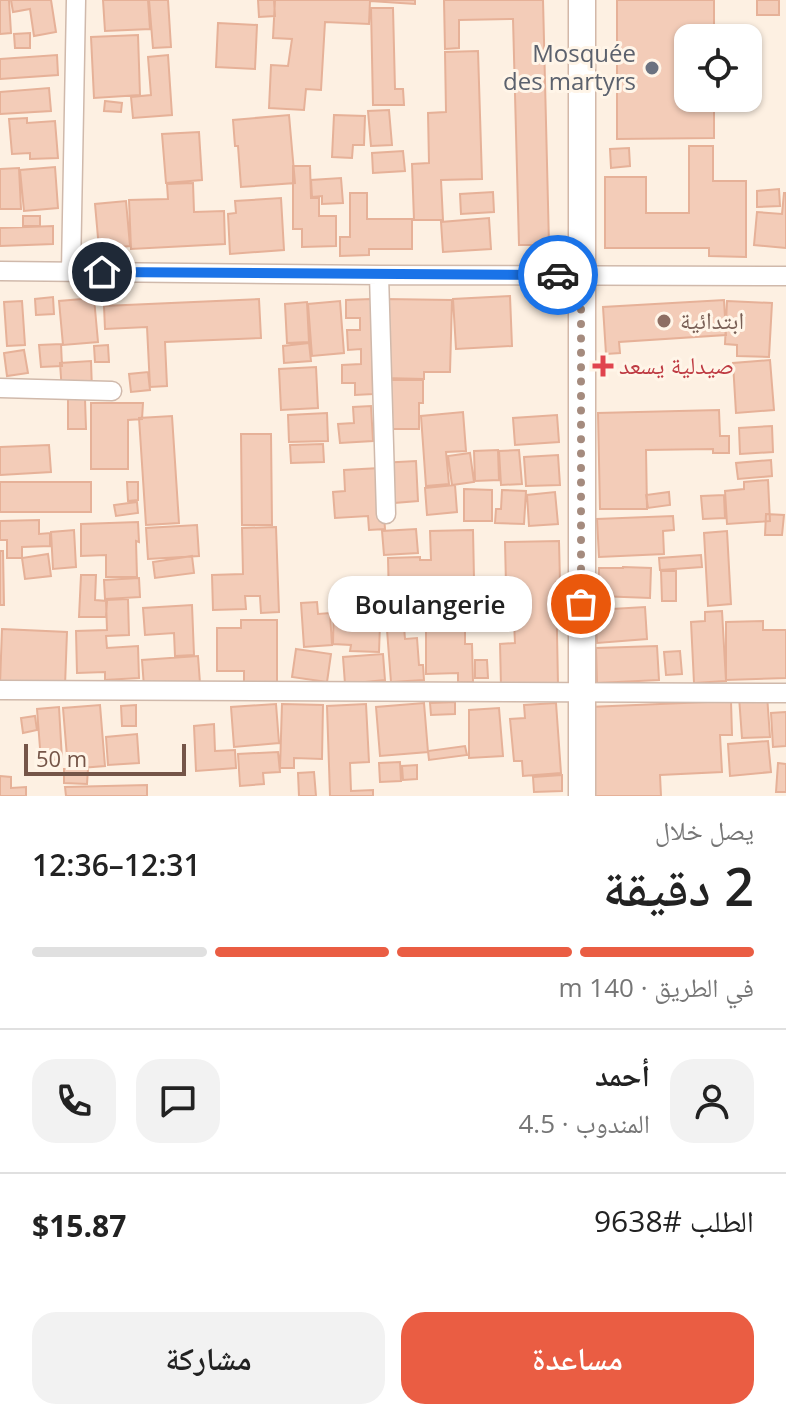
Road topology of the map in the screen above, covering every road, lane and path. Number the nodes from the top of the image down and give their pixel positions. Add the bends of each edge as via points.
1 (76, 0) edge
2 (582, 0) edge
3 (0, 271) edge
4 (71, 272) junction
5 (379, 275) junction
6 (581, 275) junction
7 (786, 276) edge
8 (0, 388) edge
9 (112, 391) dead end
10 (386, 514) dead end
11 (0, 690) edge
12 (582, 693) junction
13 (786, 693) edge
14 (582, 796) edge

1 - 4 street
2 - 6 main road
3 - 4 street
4 - 5 street
5 - 6 street
5 - 10 street
6 - 7 street
6 - 12 main road
8 - 9 street
11 - 12 street
12 - 13 street
12 - 14 main road

